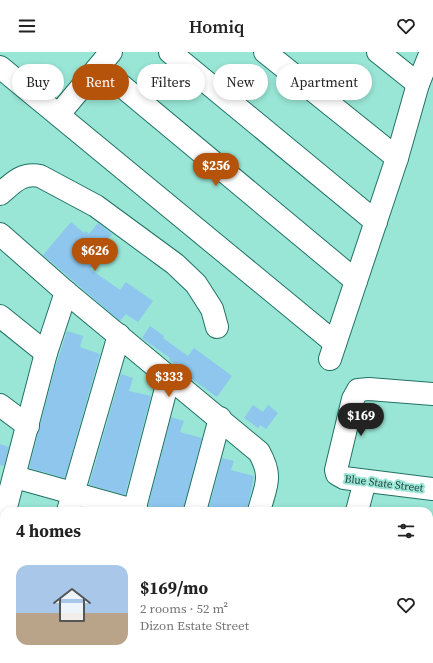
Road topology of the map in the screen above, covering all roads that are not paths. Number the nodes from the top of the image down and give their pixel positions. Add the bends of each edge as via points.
1 (170, 52) edge
2 (265, 52) edge
3 (378, 52) edge
4 (431, 52) edge
5 (105, 60) edge
6 (0, 67) edge
7 (418, 84) junction
8 (59, 114) junction
9 (397, 158) junction
10 (0, 194) edge
11 (376, 222) junction
12 (0, 234) edge
13 (356, 281) junction
14 (66, 292) junction
15 (0, 316) edge
16 (217, 327) dead end
17 (119, 335) junction
18 (46, 353) junction
19 (169, 377) junction
20 (433, 394) edge
21 (0, 405) edge
22 (220, 418) junction
23 (28, 426) junction
24 (15, 477) junction
25 (365, 481) junction
26 (432, 492) edge
27 (71, 502) edge
28 (6, 507) edge
29 (107, 507) edge
30 (136, 507) edge
31 (196, 507) edge
32 (260, 507) edge
33 (358, 507) edge

1 - 11 street
2 - 9 street
3 - 7 street
4 - 7 street
5 - 8 street
5 - 13 street
6 - 8 street
7 - 9 street
8 - 13 street via 332,351
9 - 11 street
10 - 16 street via 20,177 31,174 40,176 96,206 175,264 196,284 212,309
11 - 13 street
12 - 14 street
14 - 17 street
14 - 18 street
15 - 18 street
17 - 19 street
17 - 27 street
18 - 23 street
19 - 22 street
19 - 30 street
20 - 25 street, Blue State Street via 358,390 353,399 337,474 344,478
21 - 23 street
22 - 31 street
22 - 32 street via 259,452 266,464 269,476
23 - 24 street
24 - 27 street
24 - 28 street
25 - 26 street, Blue State Street
25 - 33 street
27 - 29 street

